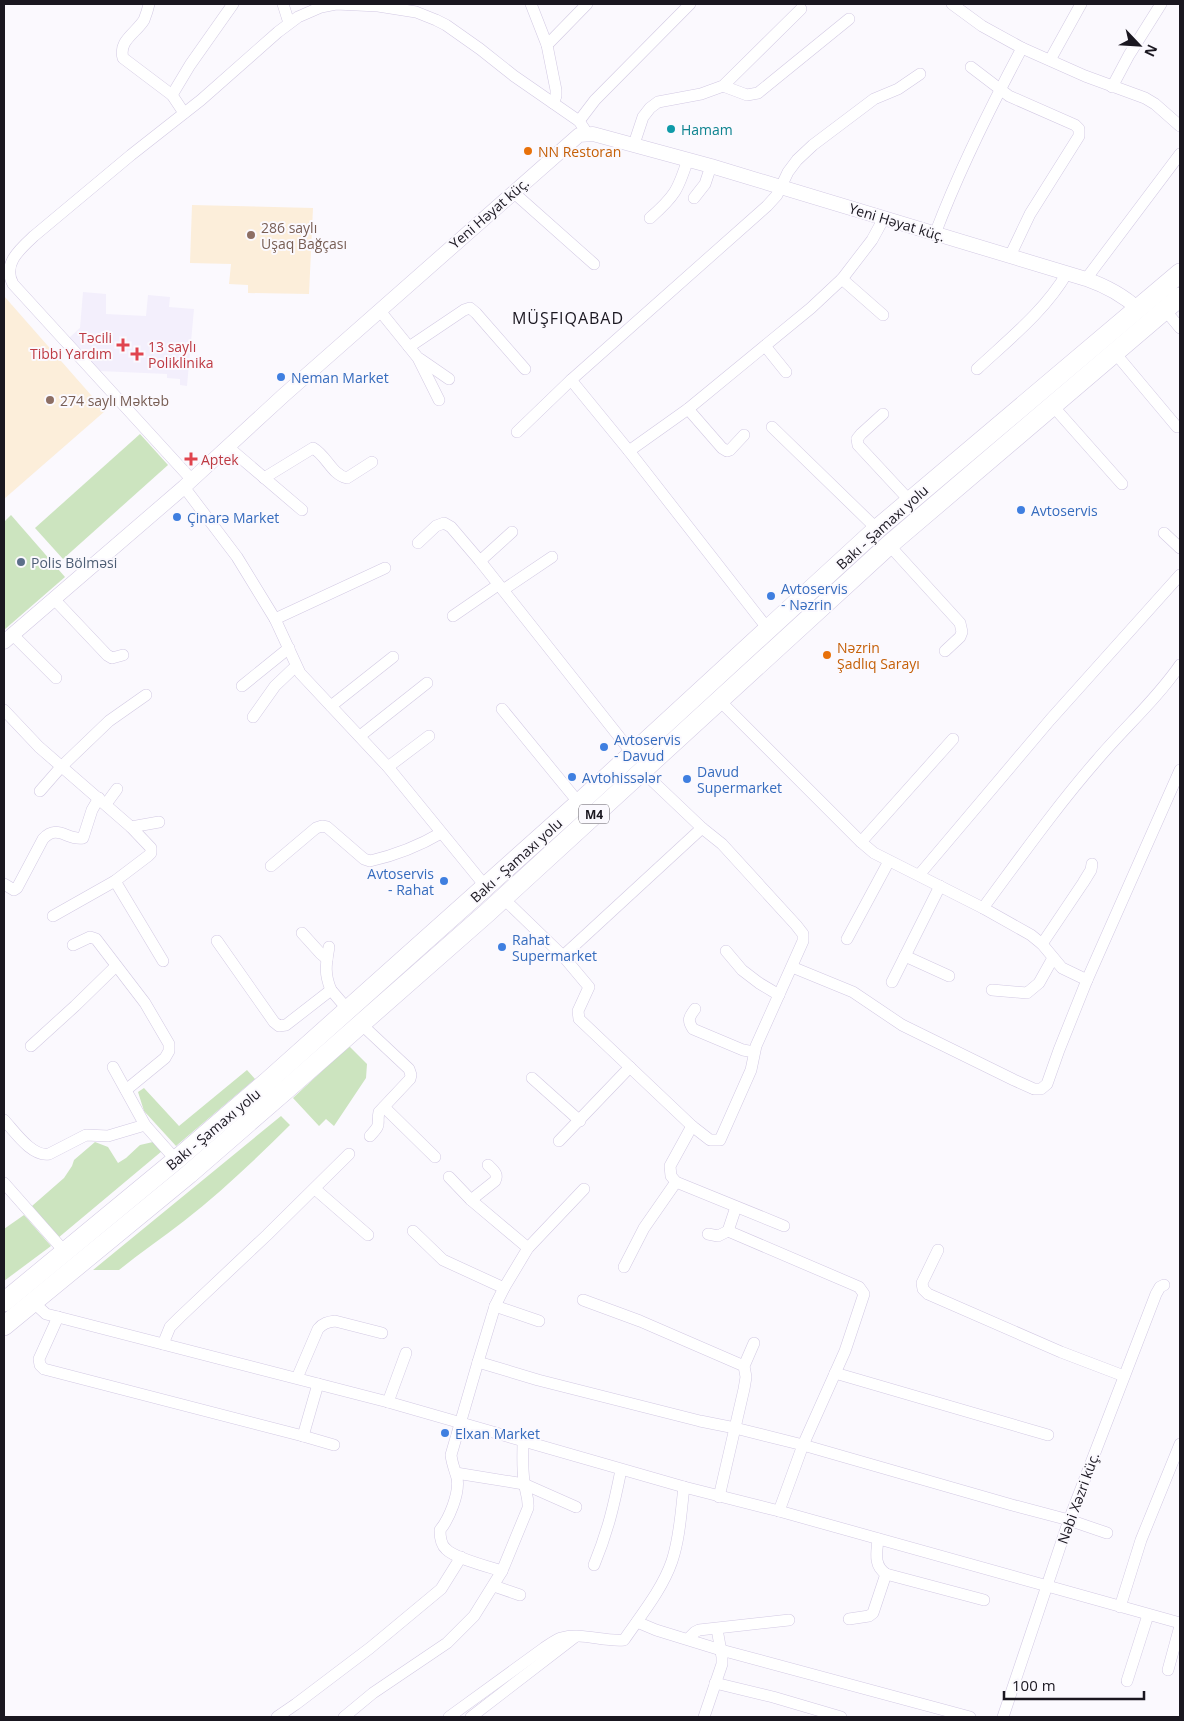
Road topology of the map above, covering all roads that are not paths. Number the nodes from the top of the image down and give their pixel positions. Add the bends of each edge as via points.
1 (149, 4) edge
2 (233, 4) edge
3 (283, 4) edge
4 (531, 4) edge
5 (587, 4) edge
6 (690, 4) edge
7 (952, 4) edge
8 (1080, 4) edge
9 (1161, 4) edge
10 (801, 9) dead end
11 (849, 19) dead end
12 (289, 23) junction
13 (547, 45) junction
14 (1022, 48) junction
15 (1050, 60) junction
16 (971, 67) dead end
17 (920, 74) dead end
18 (723, 86) junction
19 (1112, 87) junction
20 (1000, 89) junction
21 (172, 95) junction
22 (552, 103) junction
23 (184, 114) junction
24 (579, 121) junction
25 (1180, 126) edge
26 (587, 133) junction
27 (634, 144) junction
28 (1180, 154) edge
29 (688, 159) junction
30 (711, 166) junction
31 (781, 187) junction
32 (514, 192) junction
33 (694, 198) dead end
34 (650, 218) dead end
35 (884, 218) junction
36 (935, 234) junction
37 (1010, 256) junction
38 (594, 264) dead end
39 (1180, 273) edge
40 (1067, 274) junction
41 (842, 279) junction
42 (1086, 279) junction
43 (1180, 297) edge
44 (1138, 309) junction
45 (1165, 310) junction
46 (380, 311) junction
47 (883, 315) dead end
48 (1180, 328) edge
49 (765, 346) junction
50 (409, 347) junction
51 (1115, 353) junction
52 (418, 358) junction
53 (525, 369) dead end
54 (977, 370) dead end
55 (786, 372) dead end
56 (449, 379) dead end
57 (571, 380) junction
58 (439, 400) dead end
59 (1052, 405) junction
60 (688, 409) junction
61 (883, 414) dead end
62 (772, 427) dead end
63 (1178, 427) dead end
64 (517, 432) dead end
65 (744, 435) dead end
66 (228, 447) junction
67 (629, 451) junction
68 (372, 462) dead end
69 (264, 478) junction
70 (188, 484) junction
71 (1122, 484) dead end
72 (910, 501) junction
73 (302, 510) dead end
74 (877, 529) junction
75 (512, 532) dead end
76 (1164, 533) dead end
77 (418, 544) dead end
78 (890, 545) junction
79 (1180, 548) edge
80 (552, 557) dead end
81 (480, 561) junction
82 (385, 568) dead end
83 (1180, 576) edge
84 (501, 588) junction
85 (54, 600) junction
86 (453, 616) dead end
87 (274, 619) junction
88 (768, 629) junction
89 (8, 638) edge
90 (289, 648) junction
91 (945, 651) dead end
92 (123, 655) dead end
93 (392, 656) dead end
94 (1180, 665) edge
95 (296, 666) junction
96 (56, 678) dead end
97 (427, 683) dead end
98 (242, 686) dead end
99 (146, 695) dead end
100 (719, 700) junction
101 (331, 706) junction
102 (502, 708) dead end
103 (253, 717) dead end
104 (6, 718) edge
105 (360, 736) junction
106 (429, 736) dead end
107 (953, 739) dead end
108 (632, 753) junction
109 (61, 767) junction
110 (388, 767) junction
111 (1180, 770) edge
112 (642, 771) junction
113 (117, 789) dead end
114 (40, 791) dead end
115 (102, 801) junction
116 (579, 803) junction
117 (159, 822) dead end
118 (131, 827) junction
119 (702, 828) junction
120 (441, 833) junction
121 (861, 842) junction
122 (889, 861) junction
123 (1092, 864) dead end
124 (271, 866) dead end
125 (919, 875) junction
126 (115, 881) junction
127 (4, 884) edge
128 (940, 886) junction
129 (486, 887) junction
130 (503, 898) junction
131 (983, 908) junction
132 (53, 916) dead end
133 (302, 933) dead end
134 (847, 939) dead end
135 (217, 941) dead end
136 (1042, 944) junction
137 (73, 945) dead end
138 (329, 947) dead end
139 (726, 951) dead end
140 (563, 956) junction
141 (905, 956) junction
142 (1053, 958) junction
143 (327, 959) junction
144 (163, 961) dead end
145 (116, 966) junction
146 (792, 967) junction
147 (949, 976) dead end
148 (1087, 980) junction
149 (892, 982) dead end
150 (331, 990) junction
151 (992, 990) dead end
152 (779, 995) junction
153 (695, 1009) dead end
154 (355, 1018) junction
155 (31, 1046) dead end
156 (754, 1052) junction
157 (113, 1067) dead end
158 (630, 1067) junction
159 (532, 1078) dead end
160 (126, 1090) junction
161 (384, 1106) junction
162 (4, 1120) edge
163 (580, 1120) junction
164 (145, 1125) junction
165 (692, 1126) junction
166 (370, 1136) dead end
167 (559, 1142) dead end
168 (349, 1154) dead end
169 (435, 1157) dead end
170 (176, 1160) junction
171 (488, 1165) dead end
172 (449, 1177) dead end
173 (676, 1182) junction
174 (4, 1183) edge
175 (315, 1189) junction
176 (584, 1189) dead end
177 (470, 1200) junction
178 (736, 1207) junction
179 (784, 1226) dead end
180 (413, 1231) dead end
181 (728, 1231) junction
182 (708, 1234) dead end
183 (368, 1235) dead end
184 (528, 1248) junction
185 (938, 1250) dead end
186 (65, 1252) junction
187 (624, 1267) dead end
188 (1164, 1285) dead end
189 (504, 1288) junction
190 (5, 1300) edge
191 (583, 1300) dead end
192 (33, 1302) junction
193 (495, 1306) junction
194 (58, 1318) junction
195 (539, 1321) dead end
196 (4, 1326) edge
197 (382, 1333) dead end
198 (754, 1342) dead end
199 (163, 1344) junction
200 (406, 1353) dead end
201 (478, 1362) junction
202 (744, 1366) junction
203 (835, 1373) junction
204 (1124, 1376) junction
205 (297, 1378) junction
206 (318, 1384) junction
207 (388, 1402) junction
208 (460, 1422) junction
209 (734, 1428) junction
210 (1048, 1435) dead end
211 (303, 1436) junction
212 (523, 1441) junction
213 (1180, 1444) edge
214 (334, 1445) dead end
215 (803, 1445) junction
216 (620, 1470) junction
217 (456, 1473) junction
218 (524, 1484) junction
219 (684, 1487) junction
220 (719, 1497) junction
221 (576, 1507) dead end
222 (779, 1511) junction
223 (1069, 1520) junction
224 (1106, 1533) dead end
225 (878, 1538) junction
226 (461, 1557) junction
227 (594, 1565) dead end
228 (502, 1571) junction
229 (886, 1574) junction
230 (1046, 1585) junction
231 (494, 1586) junction
232 (520, 1595) dead end
233 (984, 1600) dead end
234 (1120, 1607) junction
235 (1148, 1615) junction
236 (849, 1619) dead end
237 (788, 1620) dead end
238 (636, 1622) junction
239 (1180, 1625) edge
240 (717, 1629) junction
241 (576, 1636) junction
242 (688, 1639) junction
243 (721, 1650) junction
244 (1168, 1670) dead end
245 (1127, 1681) dead end
246 (715, 1683) junction
247 (803, 1712) edge
248 (277, 1717) edge
249 (344, 1717) edge
250 (449, 1717) edge
251 (471, 1717) edge
252 (704, 1717) edge
253 (841, 1717) edge
254 (970, 1717) edge
255 (1003, 1717) edge

1 - 21 street via 144,20 121,51 123,58
2 - 21 street
3 - 12 street
4 - 13 street
5 - 13 street
6 - 24 street via 594,100
7 - 14 street via 982,26
8 - 15 street
9 - 19 street
10 - 18 street
11 - 18 street via 758,93 746,94
12 - 22 street via 321,7 336,4 416,12 446,25
12 - 23 street
13 - 22 street via 556,90
14 - 15 street
14 - 20 street
15 - 19 street
16 - 20 street
17 - 31 street via 874,100 813,145 797,160
18 - 27 street via 658,102 643,117
19 - 25 street via 1146,98
20 - 36 street
20 - 37 street via 1008,96 1079,129 1079,136 1030,214
21 - 23 street
22 - 24 street
23 - 70 street via 34,236 11,262 8,276
24 - 26 street
26 - 27 street, Yeni Həyat küç.
26 - 32 street, Yeni Həyat küç. via 572,139
27 - 29 street, Yeni Həyat küç.
28 - 42 street
29 - 30 street, Yeni Həyat küç.
29 - 34 street via 670,201
30 - 31 street, Yeni Həyat küç.
30 - 33 street via 705,184
31 - 35 street, Yeni Həyat küç.
31 - 57 street via 767,206
32 - 38 street
32 - 46 street, Yeni Həyat küç.
35 - 36 street, Yeni Həyat küç.
35 - 41 street via 872,240
36 - 37 street, Yeni Həyat küç.
37 - 40 street, Yeni Həyat küç.
39 - 44 highway, Bakı - Şamaxı yolu / M4
40 - 42 street, Yeni Həyat küç.
40 - 54 street via 1059,288 1032,317
41 - 47 street
41 - 49 street
42 - 44 street, Yeni Həyat küç. via 1114,290
43 - 45 highway, Bakı - Şamaxı yolu / M4
44 - 72 highway, Bakı - Şamaxı yolu / M4
45 - 48 street
45 - 51 highway, Bakı - Şamaxı yolu / M4
46 - 50 street
46 - 66 street, Yeni Həyat küç.
49 - 55 street
49 - 60 street
50 - 52 street
50 - 53 street via 470,308
51 - 59 highway, Bakı - Şamaxı yolu / M4
51 - 63 street
52 - 56 street
52 - 58 street
57 - 64 street
57 - 67 street
59 - 71 street
59 - 78 highway, Bakı - Şamaxı yolu / M4
60 - 65 street via 727,451
60 - 67 street
61 - 72 street via 861,434 858,445
62 - 74 street
66 - 69 street
66 - 70 street, Yeni Həyat küç.
67 - 88 street
68 - 69 street via 347,478 339,476 313,448
69 - 73 street
70 - 85 street, Yeni Həyat küç.
70 - 87 street
72 - 74 highway, Bakı - Şamaxı yolu / M4
74 - 88 highway, Bakı - Şamaxı yolu / M4
75 - 81 street
76 - 79 street
77 - 81 street via 436,526 444,523
78 - 91 street via 960,623 960,637
78 - 100 highway, Bakı - Şamaxı yolu / M4
80 - 84 street
81 - 84 street
82 - 87 street
83 - 125 street via 1050,720
84 - 86 street
84 - 108 street
85 - 89 street, Yeni Həyat küç.
85 - 92 street via 107,655 112,658
87 - 90 street
88 - 108 highway, Bakı - Şamaxı yolu / M4
89 - 96 street
90 - 95 street
90 - 98 street
93 - 101 street
94 - 131 street via 1056,809
95 - 101 street
95 - 103 street via 275,686
97 - 105 street
99 - 109 street via 109,720
100 - 112 highway, Bakı - Şamaxı yolu / M4
100 - 121 street
101 - 105 street
102 - 116 street
104 - 109 street
105 - 110 street
106 - 110 street
107 - 121 street
108 - 116 highway, Bakı - Şamaxı yolu / M4
109 - 114 street
109 - 115 street
110 - 120 street
111 - 148 street
112 - 119 street
112 - 130 highway, Bakı - Şamaxı yolu / M4
113 - 115 street
115 - 118 street
115 - 127 street via 92,810 83,838 54,832 48,834 17,888 14,890
116 - 129 highway, Bakı - Şamaxı yolu / M4
117 - 118 street
118 - 126 street via 151,848 151,853
119 - 140 street
119 - 146 street via 722,844 803,934 804,941
120 - 124 street via 409,850 370,861 364,860 322,826
120 - 129 street
121 - 122 street
122 - 125 street
122 - 134 street
123 - 136 street
125 - 128 street
126 - 132 street
126 - 144 street
128 - 131 street
128 - 141 street
129 - 154 highway, Bakı - Şamaxı yolu / M4
130 - 140 street
130 - 154 highway, Bakı - Şamaxı yolu / M4
131 - 136 street
133 - 143 street
135 - 150 street via 279,1026 286,1025
136 - 142 street
137 - 145 street via 90,937 96,939
138 - 143 street
139 - 152 street via 742,970
140 - 158 street via 589,987 578,1011 579,1019
141 - 147 street
141 - 149 street
142 - 148 street via 1062,968
142 - 151 street via 1039,983 1027,993
143 - 150 street via 326,978
145 - 155 street
145 - 160 street via 145,1004 169,1044 165,1058
146 - 148 street via 853,992 902,1025 1034,1089 1041,1089 1047,1084
146 - 152 street
150 - 154 street
152 - 156 street
153 - 156 street via 688,1018 693,1029
154 - 161 street via 409,1069 411,1075
154 - 170 highway, Bakı - Şamaxı yolu / M4
154 - 192 highway, Bakı - Şamaxı yolu / M4 via 189,1174
156 - 165 street via 751,1070 720,1140 710,1140
157 - 160 street
158 - 163 street
158 - 165 street
159 - 163 street
160 - 164 street
161 - 166 street via 379,1112 378,1128
161 - 169 street
162 - 164 street via 34,1151 44,1155 86,1135 108,1136
163 - 167 street
164 - 170 street
165 - 173 street via 670,1166 671,1176
168 - 175 street
170 - 186 highway, Bakı - Şamaxı yolu / M4
171 - 177 street via 497,1174 495,1181
172 - 177 street
173 - 178 street
173 - 187 street via 644,1228
174 - 186 street
175 - 183 street
175 - 199 street via 170,1327
176 - 184 street
177 - 184 street
178 - 179 street
178 - 181 street
180 - 189 street via 443,1260
181 - 182 street via 718,1236
181 - 203 street via 862,1290 864,1294 853,1331
184 - 189 street
185 - 204 street via 922,1283 928,1294
186 - 190 highway, Bakı - Şamaxı yolu / M4
188 - 204 street, Nəbi Xəzri küç. via 1156,1294
189 - 193 street
191 - 202 street
192 - 194 street via 46,1314
192 - 196 highway, Bakı - Şamaxı yolu / M4
193 - 195 street
193 - 201 street
194 - 199 street
194 - 211 street via 39,1359 44,1369
197 - 205 street via 336,1321 321,1325
198 - 202 street
199 - 205 street
200 - 207 street
201 - 208 street
201 - 209 street via 700,1422
202 - 209 street via 746,1377
203 - 210 street
203 - 215 street
204 - 223 street, Nəbi Xəzri küç.
205 - 206 street
206 - 207 street
206 - 211 street
207 - 208 street
208 - 212 street
208 - 217 street via 451,1455
209 - 215 street
209 - 220 street
211 - 214 street
212 - 216 street
212 - 218 street
213 - 234 street via 1141,1540
215 - 222 street
215 - 223 street
216 - 219 street
216 - 227 street via 614,1507
217 - 218 street
217 - 226 street via 457,1492 440,1530 446,1549
218 - 221 street
218 - 228 street via 528,1508
219 - 220 street
219 - 238 street via 672,1560 662,1584
220 - 222 street
222 - 225 street
223 - 224 street
223 - 230 street, Nəbi Xəzri küç.
225 - 229 street via 877,1563
225 - 230 street
226 - 228 street
226 - 248 street via 441,1589 370,1648
228 - 231 street
229 - 233 street
229 - 236 street via 873,1613
230 - 234 street
230 - 255 street, Nəbi Xəzri küç.
231 - 232 street
231 - 249 street via 474,1616 447,1643
234 - 235 street
235 - 239 street
235 - 245 street
237 - 240 street
238 - 241 street via 624,1640
238 - 242 street
239 - 244 street
240 - 242 street via 699,1630
240 - 243 street
241 - 250 street via 559,1639 544,1648
241 - 251 street
242 - 243 street
243 - 246 street via 722,1664
243 - 254 street
246 - 247 street via 773,1697
246 - 252 street
247 - 253 street

